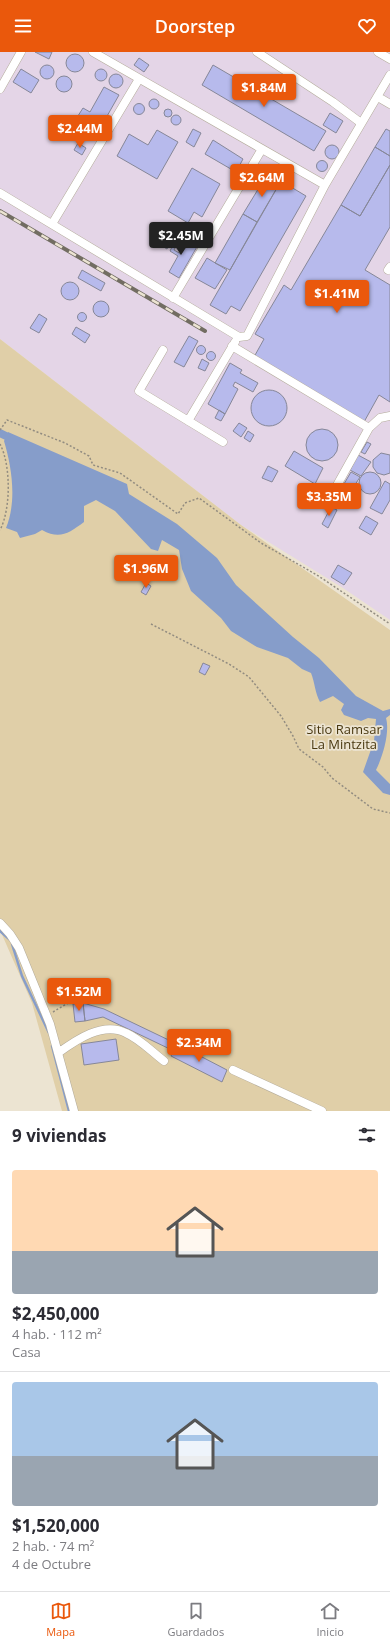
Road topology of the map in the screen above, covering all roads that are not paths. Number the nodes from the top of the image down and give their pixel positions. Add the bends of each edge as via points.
1 (21, 52) edge
2 (93, 52) edge
3 (257, 52) edge
4 (378, 52) edge
5 (390, 59) edge
6 (390, 75) edge
7 (139, 79) junction
8 (0, 89) edge
9 (378, 97) junction
10 (390, 104) edge
11 (361, 123) junction
12 (262, 149) junction
13 (325, 185) junction
14 (0, 193) edge
15 (52, 224) junction
16 (173, 298) junction
17 (239, 336) junction
18 (232, 346) junction
19 (163, 350) dead end
20 (390, 416) edge
21 (188, 421) junction
22 (369, 428) junction
23 (223, 442) dead end
24 (336, 487) dead end
25 (0, 923) edge
26 (58, 1053) junction
27 (164, 1061) dead end
28 (233, 1070) dead end
29 (74, 1111) edge
30 (322, 1111) edge

1 - 8 street
2 - 7 street
3 - 11 street
4 - 5 street
6 - 9 street
7 - 12 street
7 - 15 street
9 - 10 street
9 - 11 street
11 - 13 street
12 - 13 street
12 - 16 street
13 - 17 street via 247,336
14 - 15 street
15 - 16 street
16 - 17 street
17 - 18 street
18 - 21 street
18 - 22 street
19 - 21 street via 139,391
20 - 22 street via 380,418
21 - 23 street
22 - 24 street
25 - 26 street via 19,948
26 - 27 street via 78,1039 98,1031 117,1030 126,1032
26 - 29 street
28 - 30 street

